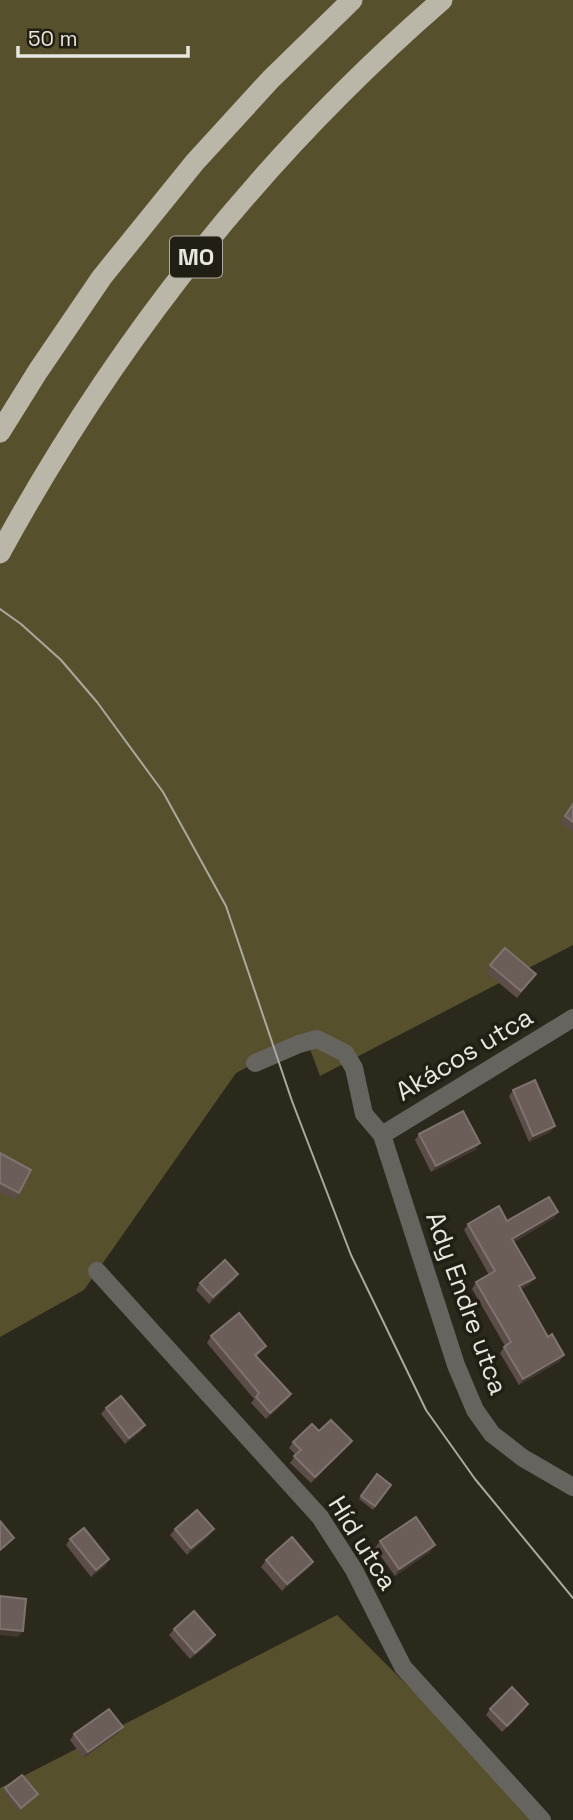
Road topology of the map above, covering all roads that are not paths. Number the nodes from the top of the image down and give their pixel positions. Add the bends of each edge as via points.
1 (352, 0) edge
2 (442, 0) edge
3 (0, 432) edge
4 (0, 553) edge
5 (573, 1018) edge
6 (255, 1063) dead end
7 (382, 1135) junction
8 (97, 1271) dead end
9 (573, 1487) edge
10 (542, 1820) edge

1 - 3 highway, M0 via 195,162 102,276
2 - 4 highway, M0 via 328,106 216,230 121,356 41,478
5 - 7 street, Akácos utca
6 - 7 street, Ady Endre utca via 317,1039 345,1053 355,1068 364,1114
7 - 9 street, Ady Endre utca via 456,1365 475,1409 492,1434
8 - 10 street, Híd utca via 320,1517 354,1570 402,1667

